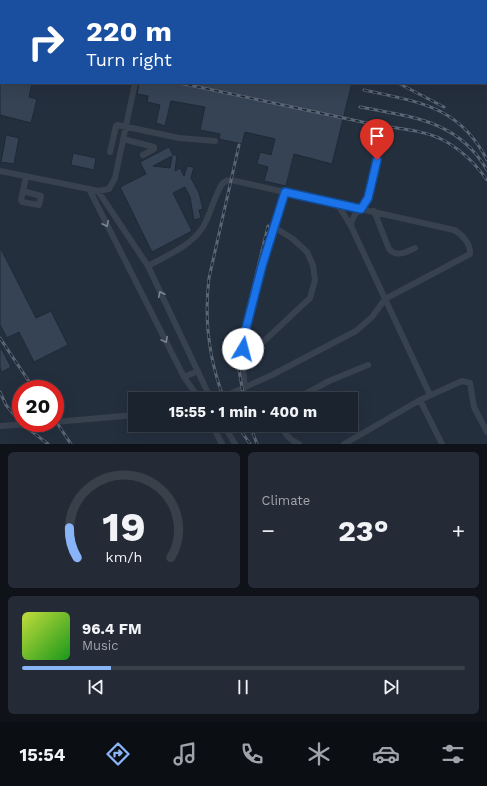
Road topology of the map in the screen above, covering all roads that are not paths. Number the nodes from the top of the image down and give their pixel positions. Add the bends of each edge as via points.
1 (135, 84) edge
2 (125, 127) junction
3 (123, 138) junction
4 (215, 141) dead end
5 (380, 147) dead end
6 (110, 152) dead end
7 (143, 155) dead end
8 (0, 171) edge
9 (26, 177) junction
10 (88, 189) junction
11 (23, 191) dead end
12 (98, 191) junction
13 (285, 192) junction
14 (338, 205) junction
15 (361, 209) junction
16 (374, 212) junction
17 (274, 226) junction
18 (351, 226) junction
19 (415, 248) dead end
20 (148, 266) junction
21 (385, 300) junction
22 (242, 362) junction
23 (368, 365) dead end
24 (198, 371) junction
25 (184, 377) junction
26 (244, 388) junction
27 (193, 392) edge
28 (208, 392) edge
29 (234, 392) edge
30 (309, 392) edge
31 (430, 395) junction
32 (420, 400) junction
33 (128, 416) edge
34 (64, 421) edge
35 (12, 425) edge
36 (0, 426) edge
37 (216, 432) edge
38 (228, 432) edge
39 (284, 432) edge
40 (487, 432) edge
41 (222, 444) edge
42 (235, 444) edge
43 (299, 444) edge
44 (344, 444) edge
45 (442, 444) edge

1 - 2 lane
2 - 3 lane
2 - 4 lane via 179,138
2 - 6 lane via 116,126
3 - 7 lane via 154,147
3 - 12 lane via 112,186
5 - 15 lane via 368,198
8 - 9 lane
9 - 10 lane
9 - 11 lane
10 - 12 lane
10 -> 25 lane
12 - 20 lane
13 - 14 lane
13 - 17 lane
13 - 20 lane via 232,180 226,181 218,190 202,228 193,238
14 - 15 lane
14 - 18 lane
15 - 16 lane
15 - 18 lane via 352,217
16 - 19 lane via 392,252 397,255 403,254
16 - 21 lane via 454,230 462,235 471,250 469,254
17 - 22 lane via 244,336
17 - 22 lane via 294,239 307,252 313,265 315,280 310,298
18 - 21 lane
24 -> 20 lane
21 - 26 lane via 372,317 356,331
21 - 31 lane
22 - 26 lane
23 - 30 lane
24 - 25 lane
24 - 28 lane
25 - 27 lane
26 - 29 lane
31 - 32 lane
31 - 40 lane via 462,381 470,383 474,407
32 - 44 lane
32 - 45 lane
33 - 34 lane
35 - 36 lane
37 - 41 lane
38 - 42 lane
39 - 43 lane via 288,438

